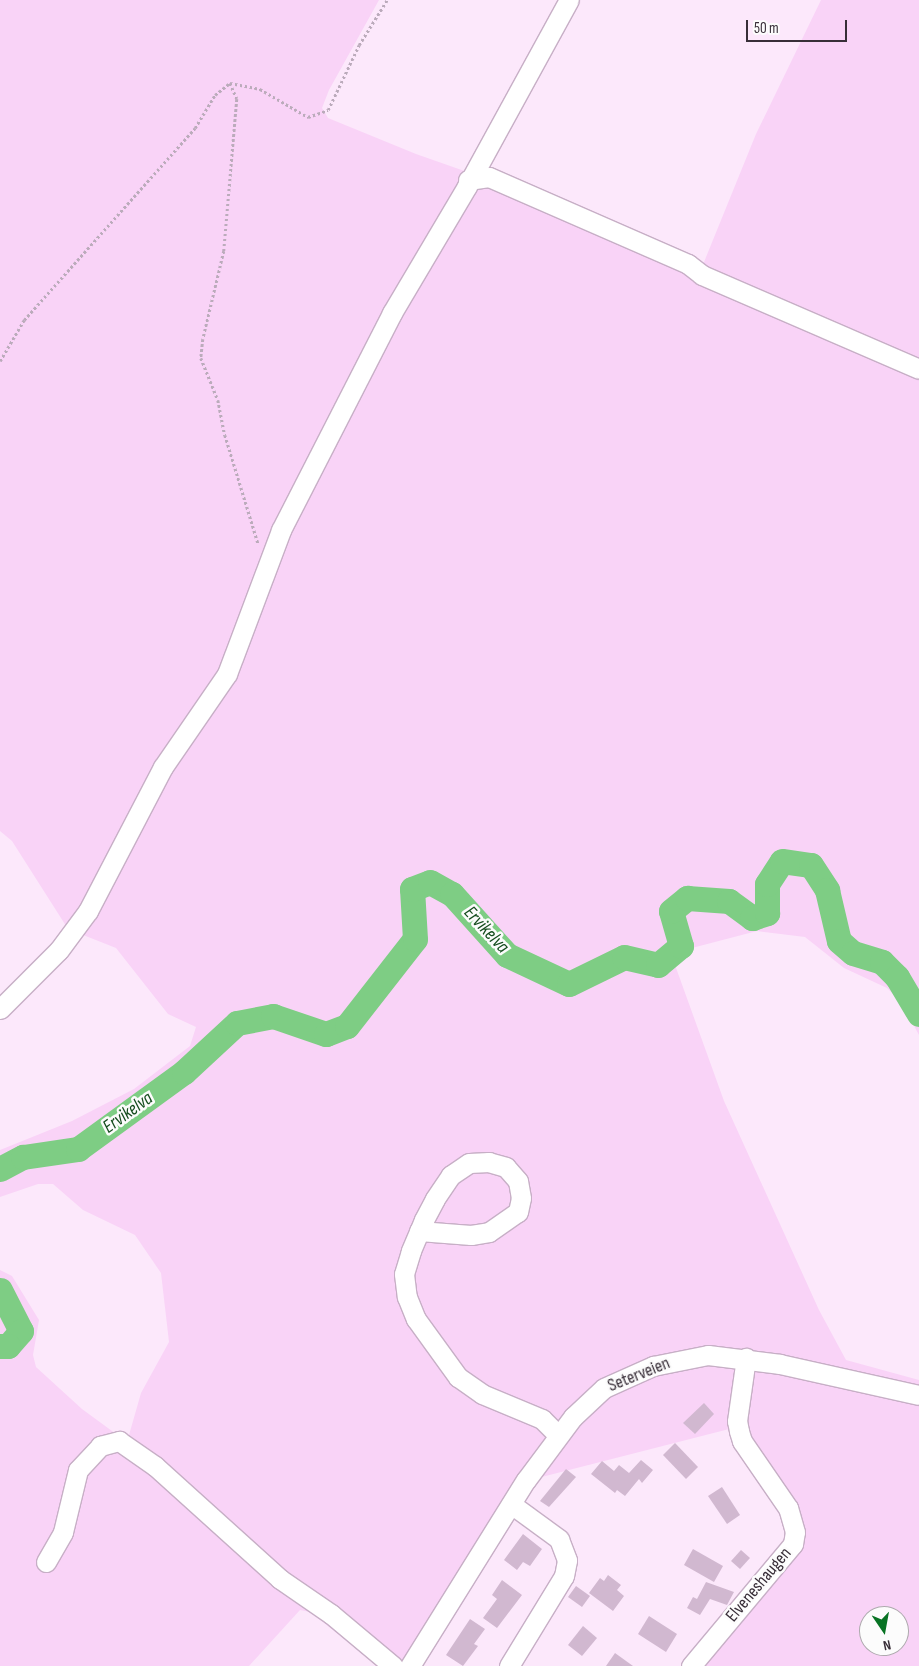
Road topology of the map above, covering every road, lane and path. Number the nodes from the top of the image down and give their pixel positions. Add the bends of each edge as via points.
1 (387, 0) edge
2 (569, 0) edge
3 (230, 83) junction
4 (468, 180) junction
5 (0, 362) edge
6 (919, 369) edge
7 (266, 566) junction
8 (0, 1009) edge
9 (419, 1231) junction
10 (746, 1358) junction
11 (919, 1395) edge
12 (558, 1435) junction
13 (511, 1504) junction
14 (46, 1562) dead end
15 (393, 1666) edge
16 (410, 1666) edge
17 (509, 1666) edge
18 (691, 1666) edge

1 - 3 path via 359,45 328,110 308,117 260,89
2 - 4 street
3 - 5 path via 215,96 195,128 24,320
3 - 7 path via 237,99 224,251 203,339 202,358 218,400 224,435
4 - 6 street via 489,177 688,264 702,275 762,298
4 - 7 street via 392,313
7 - 8 street via 227,674 163,767 99,894 59,950
9 - 9 street via 471,1235 489,1232 518,1212 521,1198 518,1181 506,1167 489,1162 469,1163 451,1175
9 - 12 street via 404,1274 407,1297 416,1319 436,1350 458,1377 482,1394 542,1419
10 - 11 street, Seterveien
10 - 12 street, Seterveien via 680,1358 633,1374 604,1388 573,1416
10 - 18 street, Elveneshaugen via 737,1421 740,1436 788,1508 795,1532 794,1544
12 - 13 street, Seterveien
13 - 16 street, Seterveien
13 - 17 street via 559,1539 567,1560 564,1576
14 - 15 street via 63,1532 78,1470 100,1446 119,1442 149,1461 280,1579 330,1614

